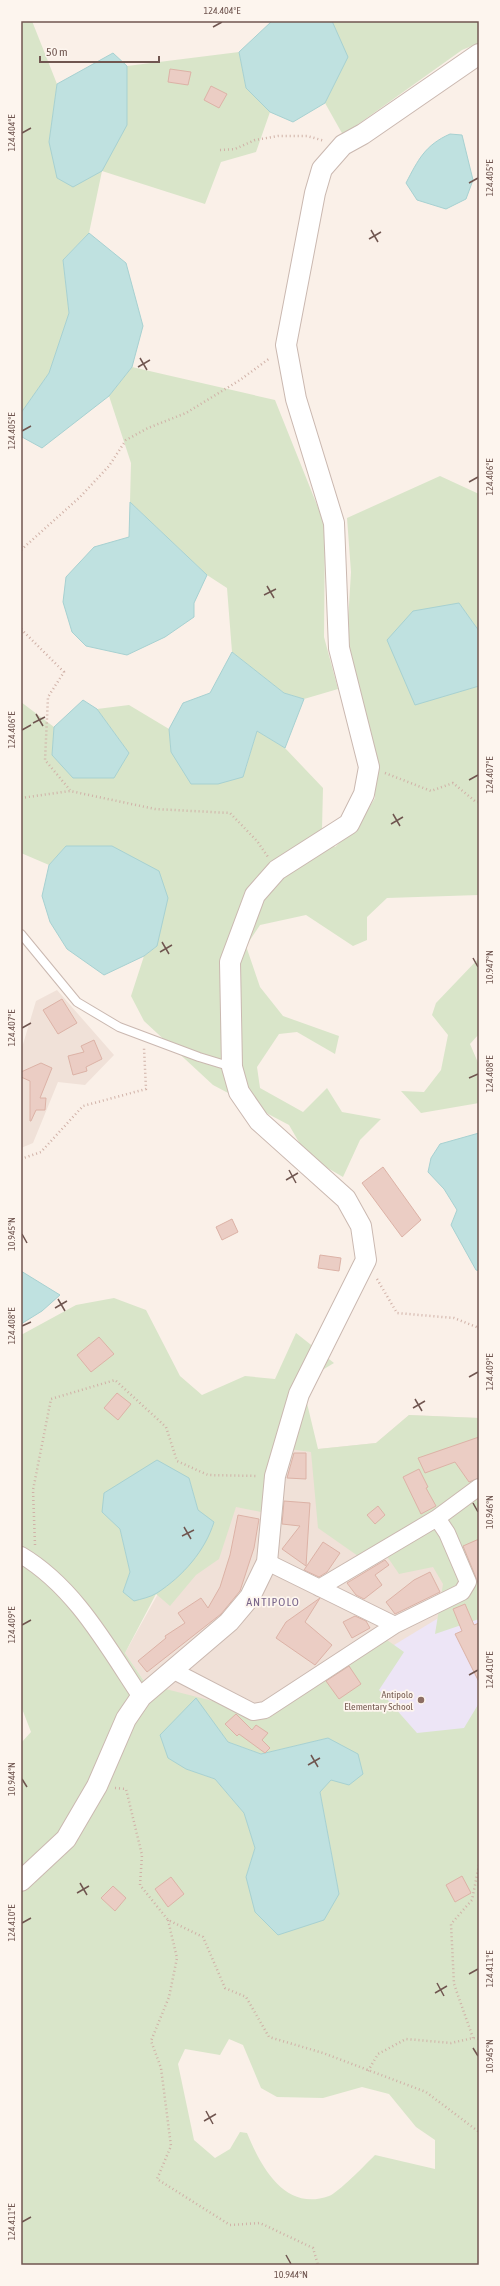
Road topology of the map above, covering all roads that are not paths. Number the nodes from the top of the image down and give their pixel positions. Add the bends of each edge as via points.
1 (479, 54) edge
2 (21, 934) edge
3 (232, 1067) junction
4 (479, 1487) edge
5 (437, 1518) junction
6 (21, 1555) edge
7 (267, 1562) junction
8 (319, 1588) junction
9 (395, 1626) junction
10 (172, 1670) junction
11 (141, 1697) junction
12 (21, 1881) edge

1 - 3 street via 343,145 322,169 315,193 286,345 296,398 334,523 339,648 369,767 364,794 349,824 277,870 255,895 230,962
2 - 3 lane via 77,1002 119,1027
3 - 7 street via 239,1092 259,1120 346,1199 361,1226 366,1260 299,1394 275,1476
4 - 5 street
5 - 8 street
5 - 9 street via 447,1533 468,1582 462,1592
6 - 11 street via 36,1564 72,1598
7 - 8 street
7 - 10 street via 250,1597 229,1622
8 - 9 street
9 - 10 street via 265,1710 253,1712
10 - 11 street
11 - 12 street via 126,1719 97,1786 66,1839

